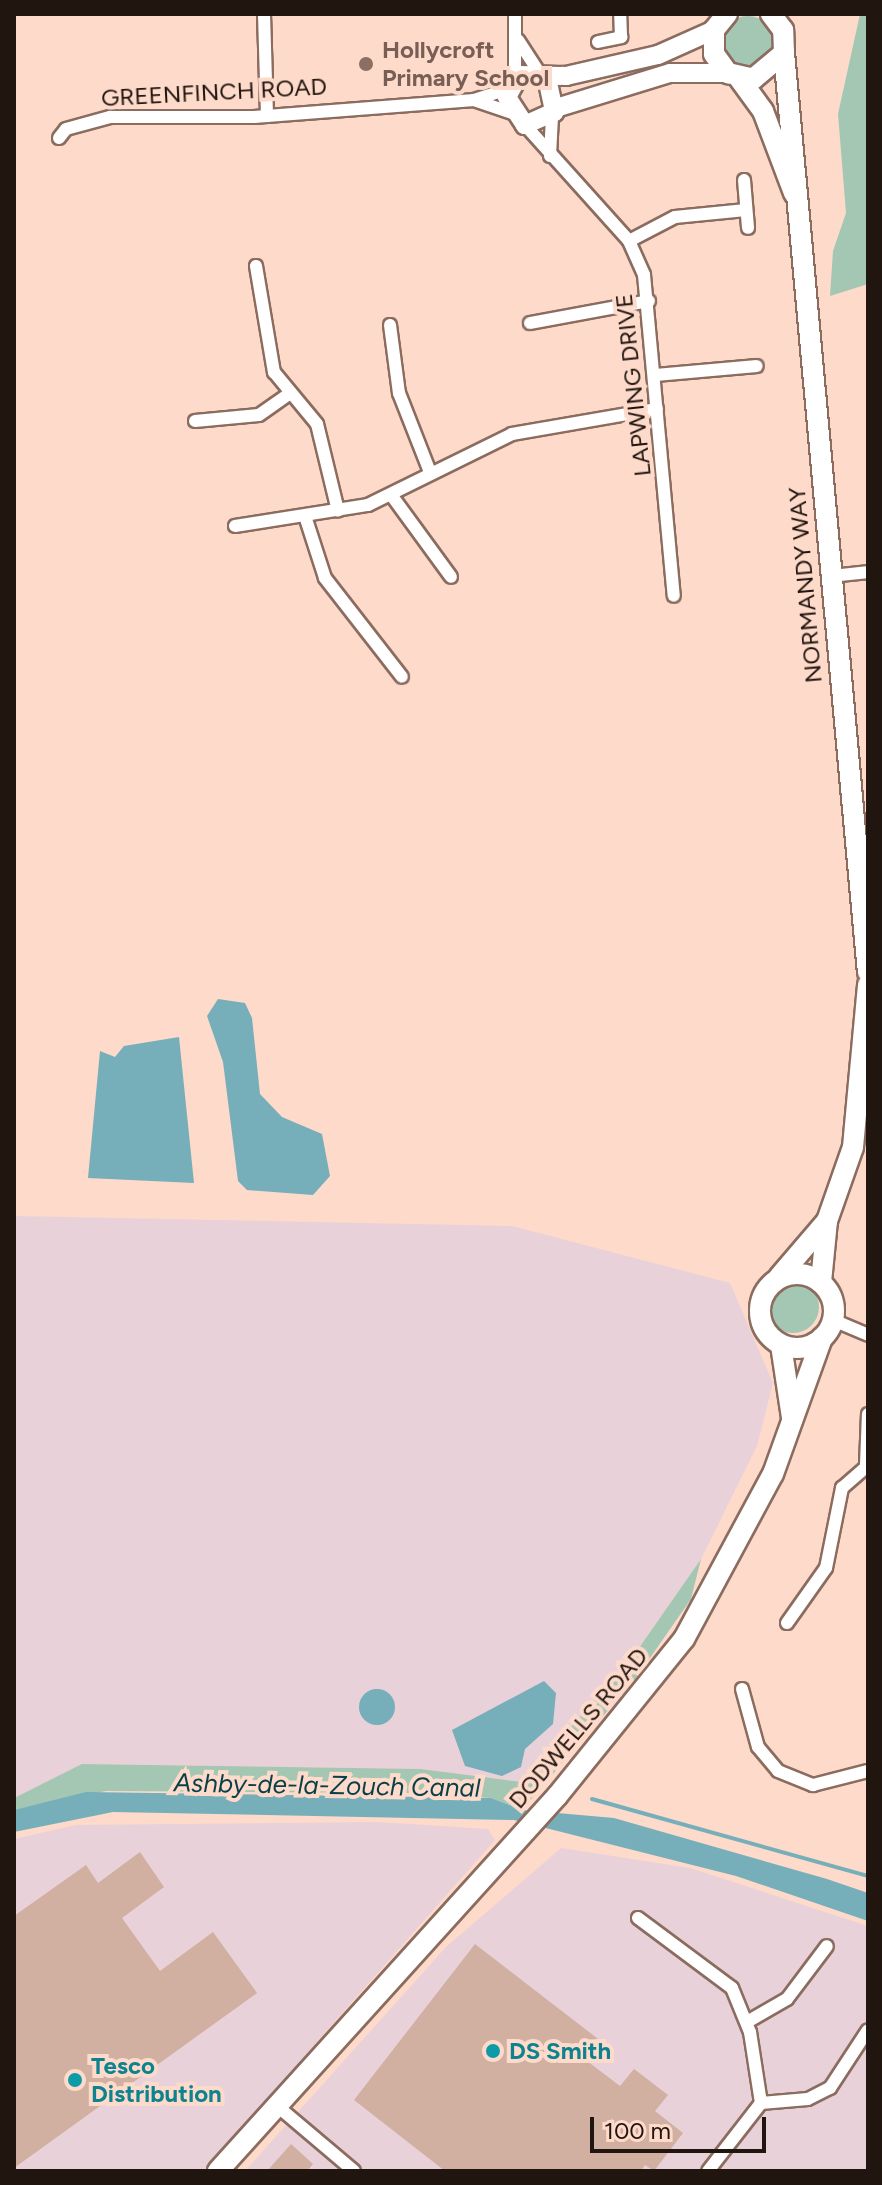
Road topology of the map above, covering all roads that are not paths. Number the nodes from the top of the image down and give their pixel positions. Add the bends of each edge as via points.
1 (264, 14) edge
2 (515, 14) edge
3 (620, 14) edge
4 (771, 14) edge
5 (721, 19) edge
6 (518, 40) junction
7 (598, 42) dead end
8 (784, 53) junction
9 (734, 75) junction
10 (544, 76) junction
11 (511, 83) junction
12 (474, 100) junction
13 (554, 112) junction
14 (267, 116) junction
15 (518, 119) junction
16 (59, 138) dead end
17 (550, 156) junction
18 (744, 180) dead end
19 (794, 193) junction
20 (746, 210) junction
21 (748, 228) dead end
22 (629, 241) junction
23 (256, 266) dead end
24 (649, 301) junction
25 (530, 323) dead end
26 (390, 325) dead end
27 (757, 366) dead end
28 (656, 375) junction
29 (288, 395) junction
30 (657, 409) junction
31 (195, 421) dead end
32 (430, 472) junction
33 (392, 496) junction
34 (338, 511) junction
35 (306, 519) junction
36 (235, 526) dead end
37 (868, 572) edge
38 (831, 576) junction
39 (451, 577) dead end
40 (674, 596) dead end
41 (402, 677) dead end
42 (868, 972) edge
43 (868, 985) edge
44 (827, 1221) junction
45 (779, 1277) junction
46 (821, 1282) junction
47 (828, 1329) junction
48 (868, 1335) edge
49 (781, 1345) junction
50 (868, 1414) edge
51 (793, 1422) junction
52 (867, 1465) edge
53 (787, 1623) dead end
54 (742, 1689) dead end
55 (868, 1771) edge
56 (638, 1918) dead end
57 (827, 1946) dead end
58 (747, 2022) junction
59 (868, 2030) edge
60 (761, 2103) junction
61 (276, 2105) junction
62 (218, 2171) edge
63 (354, 2171) edge
64 (708, 2171) edge

1 - 14 street
2 - 6 street
3 - 7 street via 621,37
4 - 8 main road, NORMANDY WAY via 783,30
5 - 9 main road, NORMANDY WAY via 714,54
5 - 10 street via 658,55
6 - 10 street
6 - 11 street
8 - 9 main road via 766,75
8 - 19 main road, NORMANDY WAY
9 - 13 street via 670,73
9 - 19 main road, NORMANDY WAY via 763,111
10 - 11 street
10 - 13 street
11 - 12 street, GREENFINCH ROAD
11 - 15 street
12 - 14 street, GREENFINCH ROAD
12 - 15 street, GREENFINCH ROAD
13 - 15 street
13 - 17 street
14 - 16 street, GREENFINCH ROAD via 110,117 66,129
15 - 17 street, LAPWING DRIVE
17 - 22 street, LAPWING DRIVE
18 - 20 street
19 - 38 main road, NORMANDY WAY
20 - 21 street
20 - 22 street via 675,217
22 - 24 street, LAPWING DRIVE
23 - 29 street via 274,372
24 - 25 street
24 - 28 street, LAPWING DRIVE
26 - 32 street via 399,393
27 - 28 street
28 - 30 street, LAPWING DRIVE
29 - 31 street via 259,415
29 - 34 street via 317,424
30 - 32 street via 512,434
30 - 40 street, LAPWING DRIVE
32 - 33 street
33 - 34 street
33 - 39 street
34 - 35 street
35 - 36 street
35 - 41 street via 325,578
37 - 38 street
38 - 42 main road, NORMANDY WAY
43 - 44 main road via 853,1147
44 - 45 main road
44 - 46 main road
45 - 46 main road via 801,1273
45 - 49 main road via 763,1293 759,1317
46 - 47 main road via 833,1299
47 - 48 street
47 - 49 main road via 802,1348
47 - 51 main road, DODWELLS ROAD
49 - 51 main road
50 - 52 street
51 - 61 main road, DODWELLS ROAD via 766,1488 684,1639 558,1795
52 - 53 street via 842,1488 826,1568
54 - 55 street via 758,1747 778,1771 813,1785
56 - 58 street via 732,1988
57 - 58 street via 787,1999
58 - 60 street
59 - 60 street via 830,2088 808,2099
60 - 64 street
61 - 62 main road, DODWELLS ROAD
61 - 63 street

